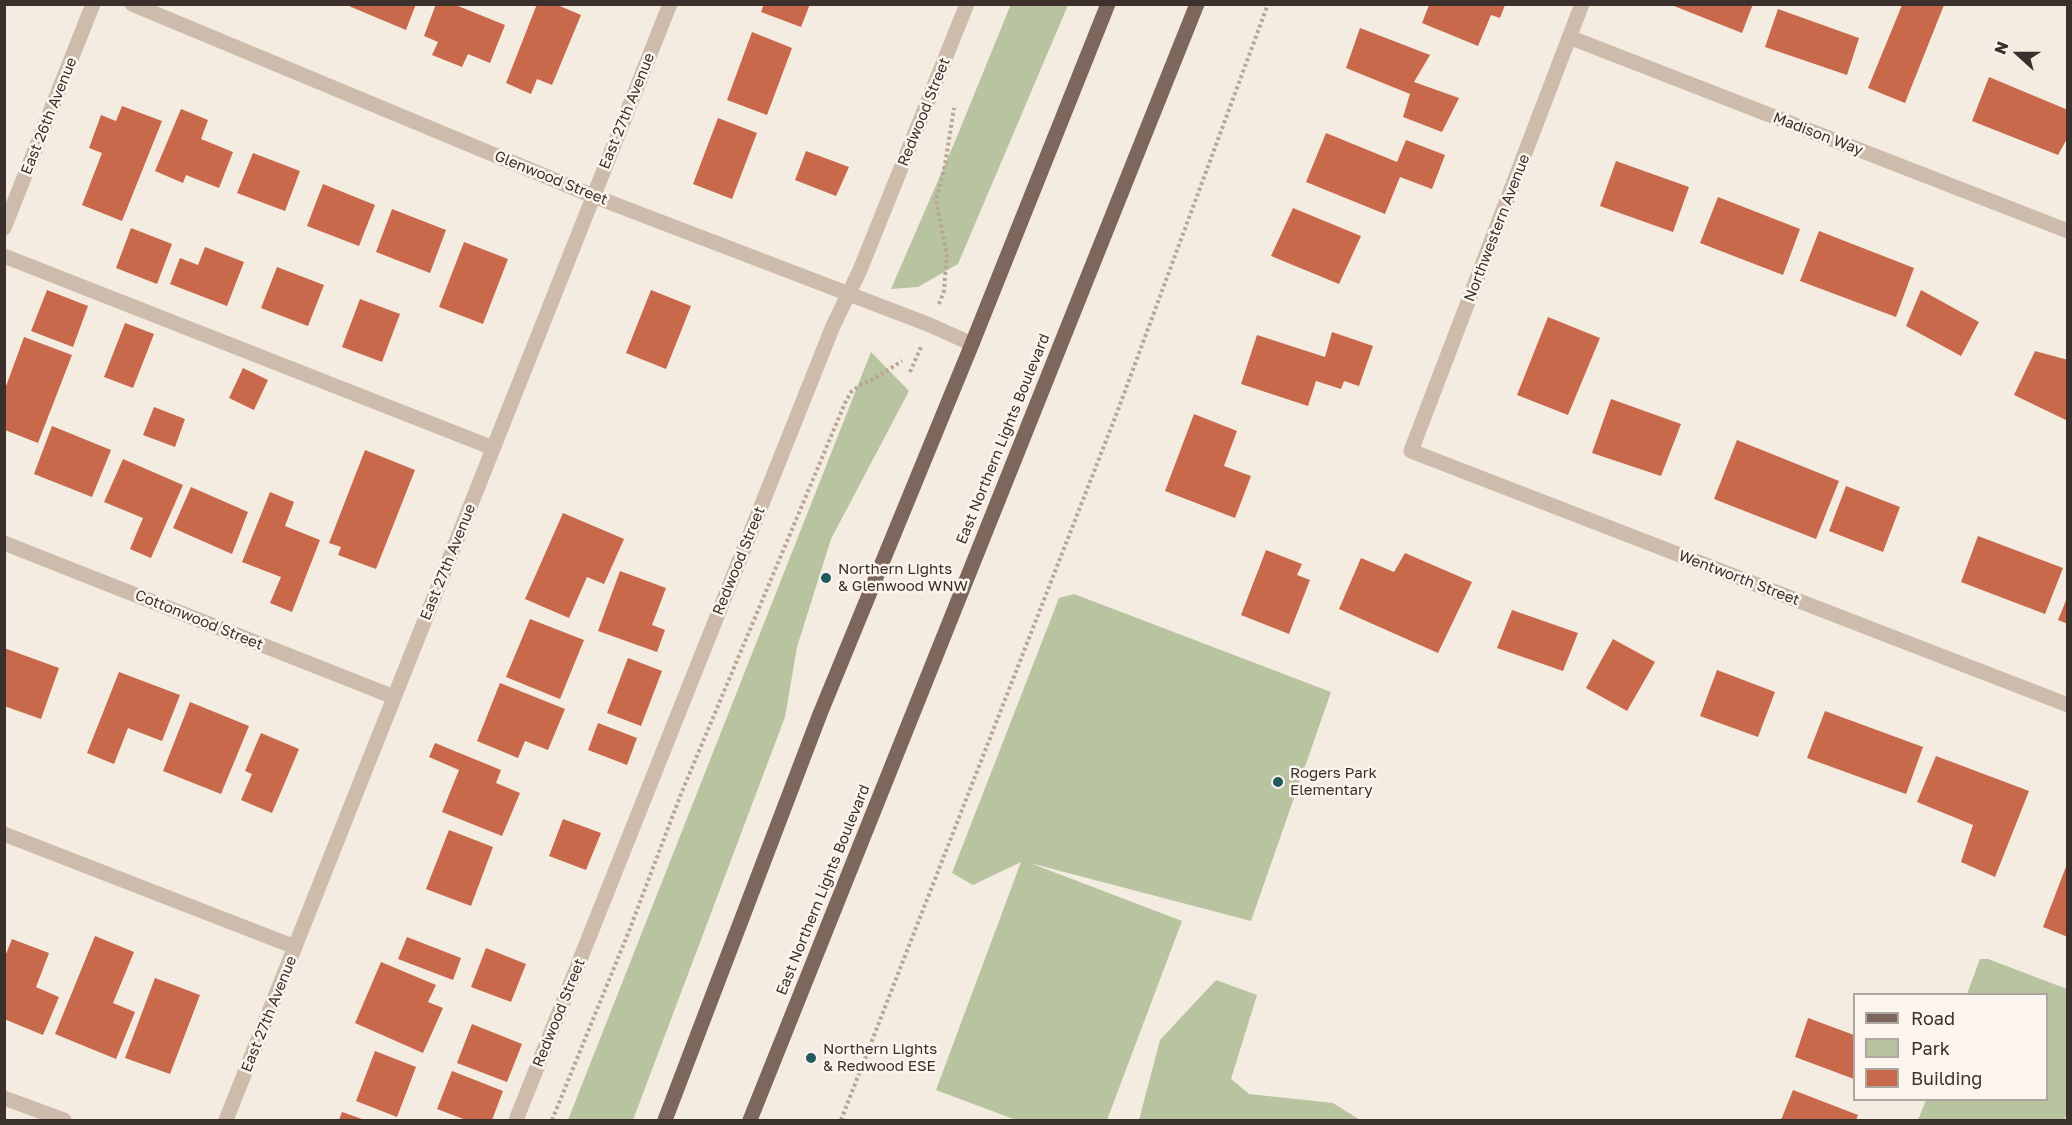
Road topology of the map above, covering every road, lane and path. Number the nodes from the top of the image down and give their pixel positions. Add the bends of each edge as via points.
1 (93, 4) edge
2 (132, 4) edge
3 (670, 4) edge
4 (967, 4) edge
5 (1108, 4) edge
6 (1197, 4) edge
7 (1268, 4) edge
8 (1582, 4) edge
9 (1569, 37) junction
10 (954, 105) dead end
11 (593, 196) junction
12 (4, 228) edge
13 (2067, 231) edge
14 (4, 256) edge
15 (944, 291) dead end
16 (849, 294) junction
17 (972, 344) junction
18 (902, 361) dead end
19 (493, 448) junction
20 (1411, 452) joint
21 (4, 543) edge
22 (394, 697) junction
23 (2067, 705) edge
24 (4, 834) edge
25 (295, 947) junction
26 (4, 1098) edge
27 (64, 1120) edge
28 (226, 1120) edge
29 (516, 1120) edge
30 (552, 1120) edge
31 (665, 1120) edge
32 (750, 1120) edge
33 (841, 1120) edge

1 - 12 street, East 26th Avenue
2 - 11 street, Glenwood Street
3 - 11 street, East 27th Avenue
4 - 16 street, Redwood Street
5 - 17 main road
6 - 32 main road, East Northern Lights Boulevard
7 - 33 path via 1118,410
8 - 9 street, Northwestern Avenue
9 - 13 street, Madison Way
9 - 20 street, Northwestern Avenue
10 - 15 path via 936,201 947,254
11 - 16 street, Glenwood Street
11 - 19 street, East 27th Avenue
14 - 19 street
16 - 17 street, Glenwood Street
16 - 29 street, Redwood Street
17 - 31 main road via 820,714
18 - 30 path via 862,384 845,403 681,794
19 - 22 street, East 27th Avenue
20 - 23 street, Wentworth Street
21 - 22 street, Cottonwood Street
22 - 25 street, East 27th Avenue
24 - 25 street
25 - 28 street, East 27th Avenue
26 - 27 street

